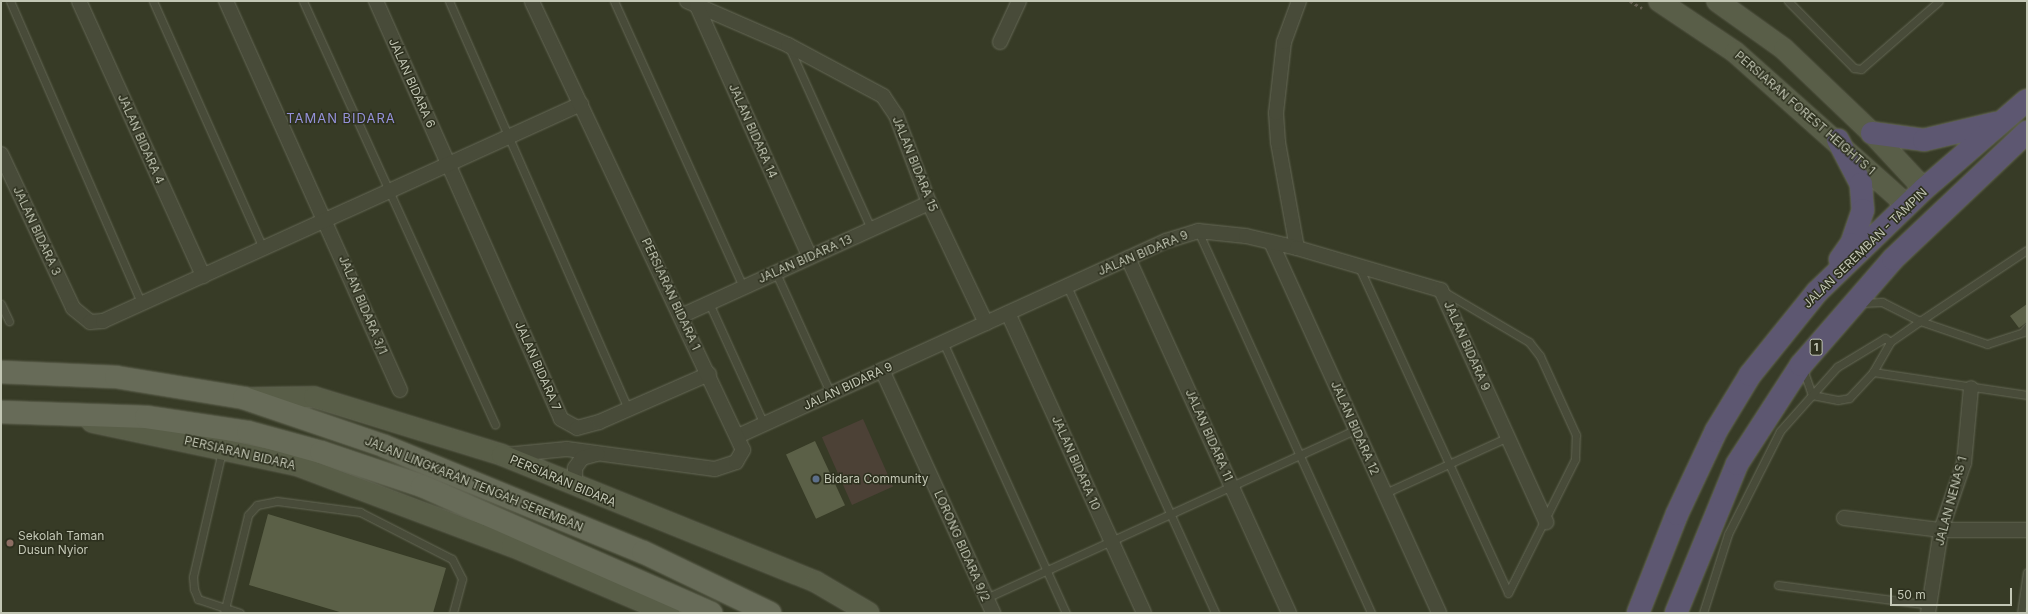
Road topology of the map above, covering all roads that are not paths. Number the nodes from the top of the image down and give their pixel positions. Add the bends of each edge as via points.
1 (10, 1) edge
2 (80, 1) edge
3 (153, 1) edge
4 (226, 1) edge
5 (303, 1) edge
6 (376, 1) edge
7 (449, 1) edge
8 (532, 1) edge
9 (614, 1) edge
10 (1019, 1) edge
11 (1299, 1) edge
12 (1659, 1) edge
13 (1717, 1) edge
14 (1788, 1) edge
15 (1940, 1) edge
16 (692, 3) edge
17 (1000, 42) dead end
18 (788, 45) junction
19 (2027, 100) edge
20 (581, 104) junction
21 (2007, 119) junction
22 (1872, 132) junction
23 (2027, 133) edge
24 (509, 137) junction
25 (1838, 140) junction
26 (1, 154) edge
27 (449, 166) junction
28 (1924, 189) junction
29 (389, 193) junction
30 (929, 203) junction
31 (1907, 205) junction
32 (326, 220) junction
33 (871, 229) junction
34 (1198, 231) junction
35 (1271, 242) junction
36 (1298, 248) junction
37 (264, 250) junction
38 (2027, 250) edge
39 (810, 257) junction
40 (1128, 258) junction
41 (1359, 267) junction
42 (776, 273) junction
43 (203, 276) junction
44 (1067, 286) junction
45 (743, 288) junction
46 (1441, 290) junction
47 (1817, 292) junction
48 (709, 303) junction
49 (1, 304) edge
50 (1851, 304) junction
51 (142, 305) junction
52 (1008, 313) junction
53 (681, 316) junction
54 (9, 321) dead end
55 (1920, 321) junction
56 (986, 323) junction
57 (2027, 327) edge
58 (943, 342) junction
59 (1890, 342) junction
60 (1801, 365) junction
61 (882, 370) junction
62 (1, 372) edge
63 (1873, 372) junction
64 (709, 374) junction
65 (1971, 388) junction
66 (400, 390) dead end
67 (831, 394) junction
68 (1812, 395) junction
69 (2027, 395) edge
70 (244, 398) junction
71 (629, 411) junction
72 (1, 412) edge
73 (50, 414) junction
74 (495, 424) dead end
75 (764, 424) junction
76 (1356, 429) junction
77 (738, 436) junction
78 (1508, 437) junction
79 (223, 448) junction
80 (599, 454) junction
81 (502, 455) junction
82 (1299, 455) junction
83 (1448, 464) junction
84 (1232, 486) junction
85 (581, 490) junction
86 (1385, 493) junction
87 (1170, 514) junction
88 (1844, 518) dead end
89 (1546, 522) junction
90 (1941, 530) junction
91 (2027, 530) edge
92 (1111, 541) junction
93 (1047, 570) junction
94 (2027, 572) edge
95 (1778, 585) dead end
96 (986, 598) junction
97 (1928, 609) edge
98 (224, 611) edge
99 (240, 613) edge
100 (453, 613) edge
101 (669, 613) edge
102 (711, 613) edge
103 (770, 613) edge
104 (868, 613) edge
105 (992, 613) edge
106 (1066, 613) edge
107 (1144, 613) edge
108 (1215, 613) edge
109 (1289, 613) edge
110 (1371, 613) edge
111 (1439, 613) edge
112 (1638, 613) edge
113 (1676, 613) edge
114 (1703, 613) edge
115 (2021, 613) edge

1 - 51 lane
2 - 43 street, JALAN BIDARA 4
3 - 37 lane
4 - 32 street, JALAN BIDARA 3/1
5 - 29 lane
6 - 27 street, JALAN BIDARA 6
7 - 24 lane
8 - 20 street, PERSIARAN BIDARA 1
9 - 45 lane
10 - 17 street
11 - 36 street via 1284,42 1276,113 1278,142
12 - 25 main road, PERSIARAN FOREST HEIGHTS 1 via 1735,52
13 - 22 main road via 1784,49
14 - 15 lane via 1854,68 1861,69
16 - 18 street, JALAN BIDARA 15
16 - 39 street, JALAN BIDARA 14
18 - 30 street, JALAN BIDARA 15 via 883,96 896,115
18 - 33 lane
19 - 21 highway, JALAN SEREMBAN - TAMPIN
20 - 24 street
20 - 53 street, PERSIARAN BIDARA 1
21 - 22 highway via 1924,140
21 - 28 highway, JALAN SEREMBAN - TAMPIN
22 - 28 main road
23 - 50 highway, 1
24 - 27 street
24 - 71 lane
25 - 31 main road, PERSIARAN FOREST HEIGHTS 1
25 - 47 highway via 1861,184 1863,210 1851,244
26 - 51 street, JALAN BIDARA 3 via 73,308 90,322 117,317
27 - 29 street
27 - 71 street, JALAN BIDARA 7 via 561,419 577,428
28 - 31 highway, JALAN SEREMBAN - TAMPIN
29 - 32 street
29 - 74 lane
30 - 33 street, JALAN BIDARA 13
30 - 56 street, JALAN BIDARA 15
31 - 47 highway, JALAN SEREMBAN - TAMPIN
32 - 37 street
32 - 66 street, JALAN BIDARA 3/1
33 - 39 street, JALAN BIDARA 13
34 - 35 street, JALAN BIDARA 9
34 - 40 street, JALAN BIDARA 9
34 - 82 lane
35 - 36 street, JALAN BIDARA 9
35 - 76 street, JALAN BIDARA 12
36 - 41 street, JALAN BIDARA 9
37 - 43 street
38 - 55 lane
39 - 42 street, JALAN BIDARA 13
40 - 44 street, JALAN BIDARA 9
40 - 84 street, JALAN BIDARA 11
41 - 46 street, JALAN BIDARA 9
41 - 83 lane
42 - 45 street, JALAN BIDARA 13
42 - 67 lane
43 - 51 street
44 - 52 street, JALAN BIDARA 9
44 - 87 lane
45 - 48 street, JALAN BIDARA 13
46 - 78 street, JALAN BIDARA 9
46 - 89 lane via 1518,333 1540,356 1576,435 1577,448
47 - 112 highway, JALAN SEREMBAN - TAMPIN via 1750,375 1716,431 1677,514
48 - 53 street, JALAN BIDARA 13
48 - 75 lane
49 - 54 lane
50 - 55 lane via 1882,302
50 - 60 highway, 1
52 - 56 street, JALAN BIDARA 9
52 - 92 street, JALAN BIDARA 10
53 - 64 street, PERSIARAN BIDARA 1
55 - 57 lane via 1987,344 2023,332
55 - 59 lane
56 - 58 street, JALAN BIDARA 9
58 - 61 street, JALAN BIDARA 9
58 - 93 lane
59 - 63 lane
59 - 68 lane via 1886,338 1865,348 1837,367
60 - 68 lane
60 - 113 highway, 1 via 1737,464
61 - 67 street, JALAN BIDARA 9
61 - 96 street, LORONG BIDARA 9/2
62 - 70 main road, JALAN LINGKARAN TENGAH SEREMBAN via 116,377
63 - 65 lane
63 - 68 lane via 1849,398 1838,400
64 - 71 street, JALAN BIDARA 7
64 - 77 street, PERSIARAN BIDARA 1
65 - 69 lane
65 - 90 street, JALAN NENAS 1 via 1964,463
67 - 75 street, JALAN BIDARA 9
68 - 114 lane via 1780,431 1750,485 1728,534
70 - 81 main road, PERSIARAN BIDARA via 314,397 358,408
70 - 103 main road, JALAN LINGKARAN TENGAH SEREMBAN via 391,448 643,552
72 - 73 main road, JALAN LINGKARAN TENGAH SEREMBAN
73 - 79 main road, PERSIARAN BIDARA
73 - 102 main road, JALAN LINGKARAN TENGAH SEREMBAN via 177,422 248,432 321,452 422,486 645,581
75 - 77 street, JALAN BIDARA 9
76 - 82 lane
76 - 86 street, JALAN BIDARA 12
77 - 80 street, PERSIARAN BIDARA 1 via 743,450 736,462 716,469
78 - 83 lane
78 - 89 street, JALAN BIDARA 9
79 - 98 lane via 194,577 198,599
79 - 101 main road, PERSIARAN BIDARA via 296,465 395,500
80 - 81 street, PERSIARAN BIDARA 1 via 568,449
80 - 85 street, PERSIARAN BIDARA 1 via 582,458 575,468 575,480
81 - 85 main road, PERSIARAN BIDARA
82 - 84 lane
82 - 110 lane
83 - 86 lane
83 - 89 lane via 1507,593
84 - 87 lane
84 - 109 street, JALAN BIDARA 11
85 - 104 main road, PERSIARAN BIDARA via 816,582
86 - 111 street, JALAN BIDARA 12
87 - 92 lane
87 - 108 lane
88 - 90 street
90 - 91 street
90 - 97 street, JALAN NENAS 1
92 - 93 lane
92 - 107 street, JALAN BIDARA 10
93 - 96 lane
93 - 106 lane
94 - 115 lane
95 - 97 lane
96 - 105 street, LORONG BIDARA 9/2
98 - 99 lane
98 - 100 lane via 248,515 257,505 276,501 360,512 452,559 462,579

